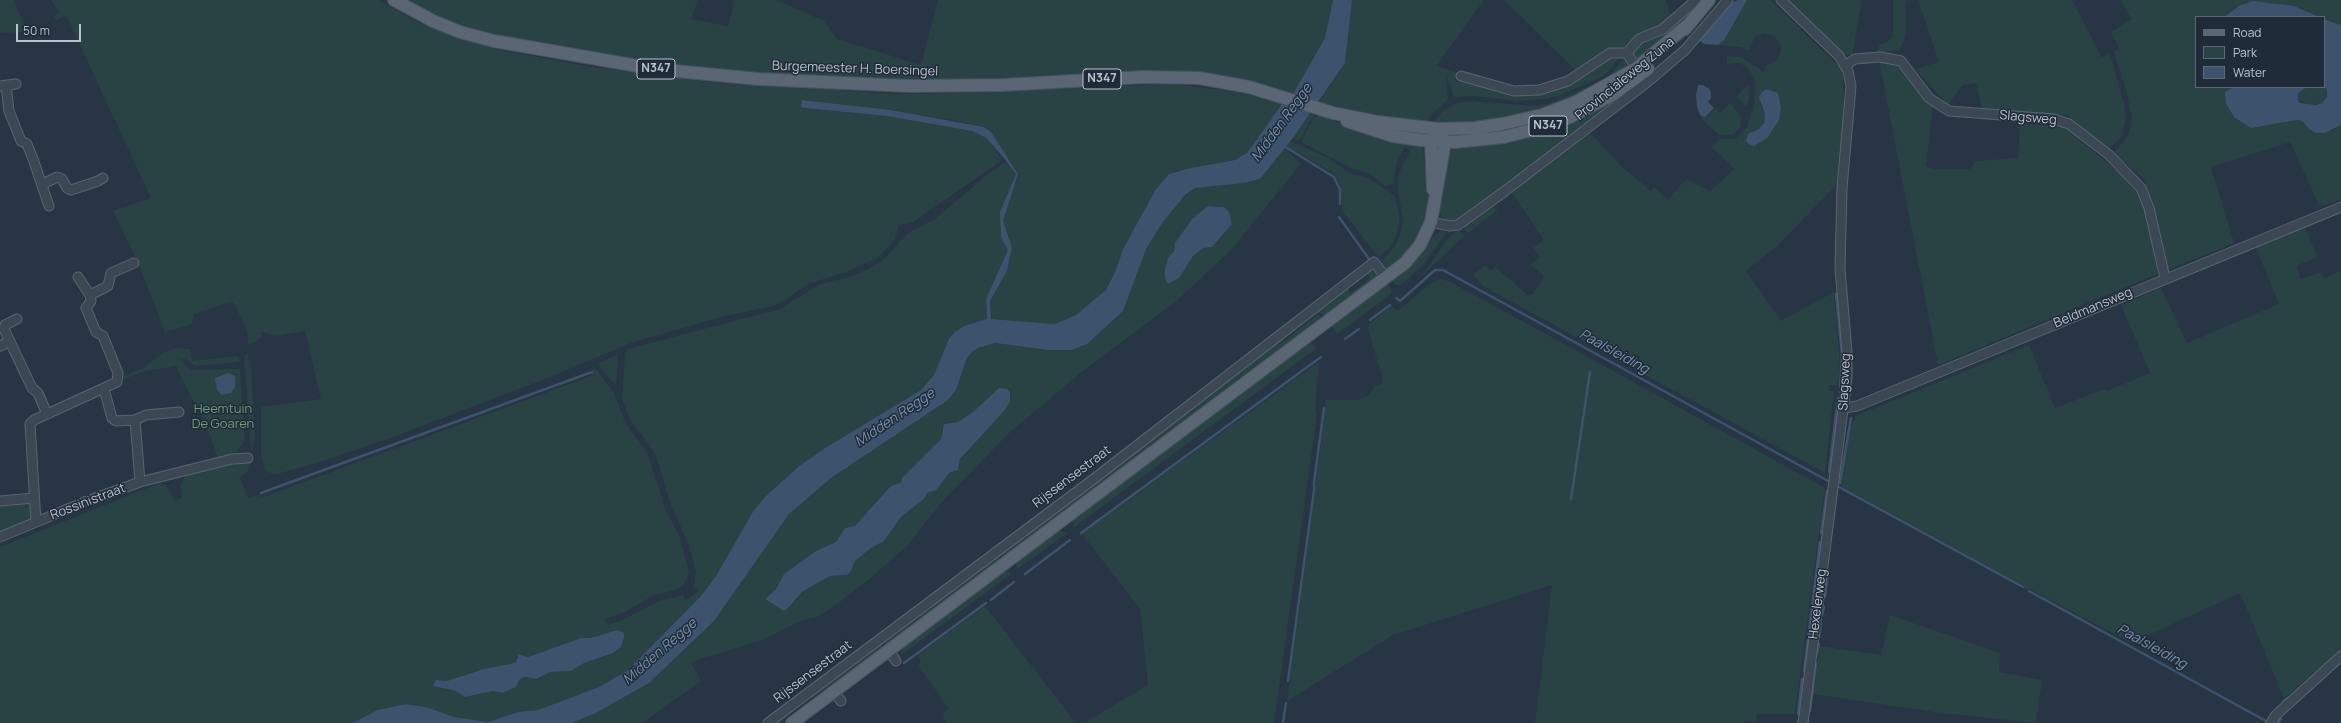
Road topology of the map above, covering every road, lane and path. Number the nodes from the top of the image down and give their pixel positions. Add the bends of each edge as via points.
1 (394, 0) edge
2 (1696, 0) edge
3 (1709, 0) edge
4 (1728, 0) edge
5 (1781, 0) edge
6 (1627, 53) junction
7 (1846, 65) junction
8 (1637, 72) junction
9 (1461, 76) dead end
10 (16, 84) dead end
11 (3, 85) edge
12 (1328, 112) junction
13 (1438, 129) junction
14 (1431, 141) junction
15 (1445, 142) junction
16 (103, 178) dead end
17 (43, 184) junction
18 (1435, 204) junction
19 (49, 206) dead end
20 (2341, 207) edge
21 (1431, 222) junction
22 (134, 263) dead end
23 (78, 277) dead end
24 (1386, 278) junction
25 (2165, 278) junction
26 (90, 295) junction
27 (17, 319) dead end
28 (10, 341) junction
29 (0, 346) edge
30 (104, 389) junction
31 (1844, 408) junction
32 (179, 412) dead end
33 (47, 414) junction
34 (135, 420) junction
35 (248, 458) dead end
36 (140, 482) junction
37 (1834, 485) joint
38 (34, 498) junction
39 (0, 501) edge
40 (36, 522) junction
41 (0, 537) edge
42 (889, 651) junction
43 (2341, 656) edge
44 (896, 661) dead end
45 (768, 723) edge
46 (792, 723) edge
47 (1803, 723) edge
48 (2270, 723) edge

1 - 12 main road, Burgemeester H. Boersingel / N347 via 440,24 494,41 593,59 699,74 844,84 922,86 1002,85 1166,76 1221,81 1275,94
2 - 6 street, Provincialeweg Zuna via 1663,29 1639,39
3 - 8 main road, Provincialeweg Zuna / N347 via 1668,50
4 - 21 street, Provincialeweg Zuna via 1685,50 1500,195 1458,225
5 - 7 street, Slagsweg
6 - 8 street
6 - 9 street, Provincialeweg Zuna via 1610,53 1568,81 1539,90 1514,91
7 - 25 street, Slagsweg via 1856,59 1880,57 1898,60 1907,66 1930,98 1946,110 1965,114 2054,119 2069,124 2108,154 2141,188 2149,208
7 - 31 street, Slagsweg via 1850,76 1850,97 1842,188 1840,268 1847,352
8 - 13 main road, Provincialeweg Zuna / N347 via 1542,115 1487,126
8 - 15 main road, Provincialeweg Zuna / N347 via 1601,102 1548,126 1497,138
10 - 11 street
11 - 17 street via 9,111 21,140 27,144
12 - 13 main road, N347 via 1378,122
12 - 14 main road, N347 via 1353,124 1393,136
13 - 14 main road
13 - 15 main road
14 - 15 main road, Provincialeweg Zuna / N347
14 - 18 main road
15 - 18 main road
16 - 17 street via 71,190 57,177
17 - 19 street via 42,190
18 - 21 main road
20 - 25 street, Beldmansweg
21 - 24 main road via 1416,252
22 - 26 street via 111,272 108,286
23 - 26 street
24 - 42 main road
24 - 45 street, Rijssensestraat via 1374,262 1094,478
25 - 31 street, Beldmansweg via 1857,406
26 - 30 street, Rossinistraat via 91,301 86,308 96,332 104,336 118,373 117,382
27 - 28 street via 4,326
28 - 29 street
28 - 33 street
30 - 33 street, Rossinistraat
30 - 34 street via 112,418 116,421
31 - 37 street, Slagsweg
32 - 34 street via 146,415
33 - 38 street, Rossinistraat via 25,423
34 - 36 street, Rossinistraat
35 - 36 street, Rossinistraat via 232,459
36 - 40 street, Rossinistraat
37 - 47 street, Hexelerweg
38 - 39 street, Rossinistraat
38 - 40 street, Rossinistraat
40 - 41 street, Rossinistraat
42 - 44 street
42 - 46 main road via 838,696
43 - 48 street

